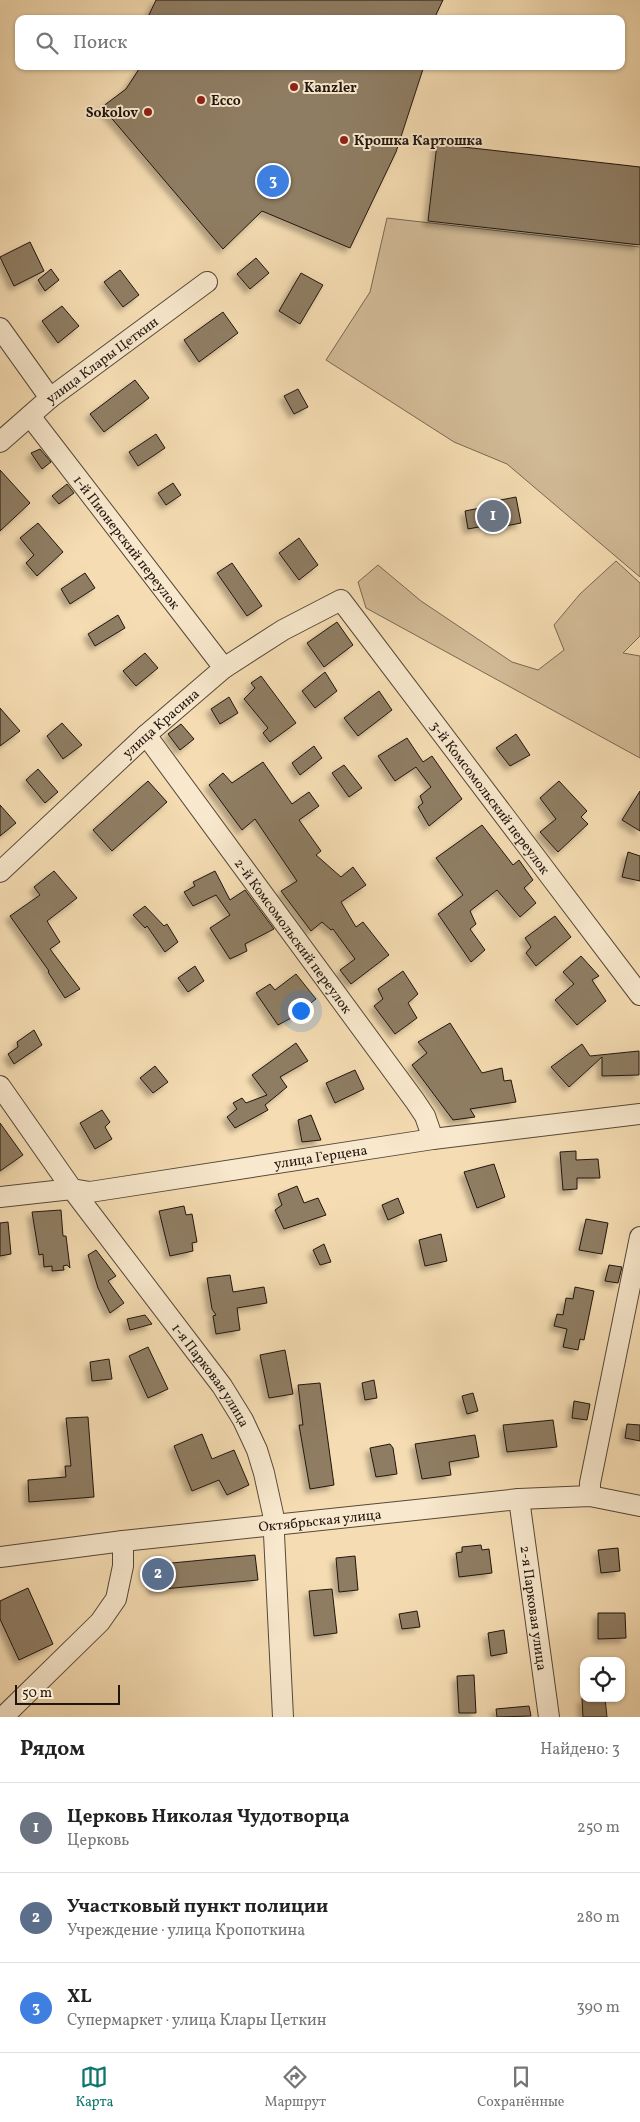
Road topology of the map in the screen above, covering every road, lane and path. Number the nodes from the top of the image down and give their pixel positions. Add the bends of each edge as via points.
1 (207, 282) dead end
2 (0, 328) edge
3 (50, 398) junction
4 (30, 416) junction
5 (0, 442) edge
6 (340, 600) joint
7 (224, 668) junction
8 (146, 735) junction
9 (0, 872) edge
10 (640, 995) edge
11 (0, 1086) edge
12 (640, 1114) edge
13 (433, 1139) junction
14 (72, 1189) junction
15 (0, 1197) edge
16 (640, 1237) edge
17 (590, 1496) junction
18 (519, 1499) junction
19 (640, 1506) edge
20 (274, 1526) junction
21 (123, 1541) junction
22 (0, 1557) edge
23 (3, 1717) edge
24 (283, 1717) edge
25 (549, 1717) edge

1 - 3 street, улица Клары Цеткин
2 - 3 street
3 - 4 street, улица Клары Цеткин
4 - 5 street, улица Клары Цеткин
4 - 7 street, 1-й Пионерский переулок
6 - 7 street, улица Красина via 283,630
6 - 10 street, 3-й Комсомольский переулок
7 - 8 street, улица Красина
8 - 9 street, улица Красина
8 - 13 street, 2-й Комсомольский переулок via 415,1101 425,1116
11 - 14 street, 1-я Парковая улица
12 - 13 street, улица Герцена
13 - 14 street, улица Герцена via 90,1192
14 - 15 street, улица Герцена
14 - 20 street, 1-я Парковая улица via 222,1386 243,1420 264,1473
16 - 17 street
17 - 18 street, Октябрьская улица
17 - 19 street, Октябрьская улица
18 - 20 street, Октябрьская улица
18 - 25 street, 2-я Парковая улица
20 - 21 street, Октябрьская улица
20 - 24 street, 1-я Парковая улица
21 - 22 street, Октябрьская улица
21 - 23 street via 123,1566 116,1600 100,1622

